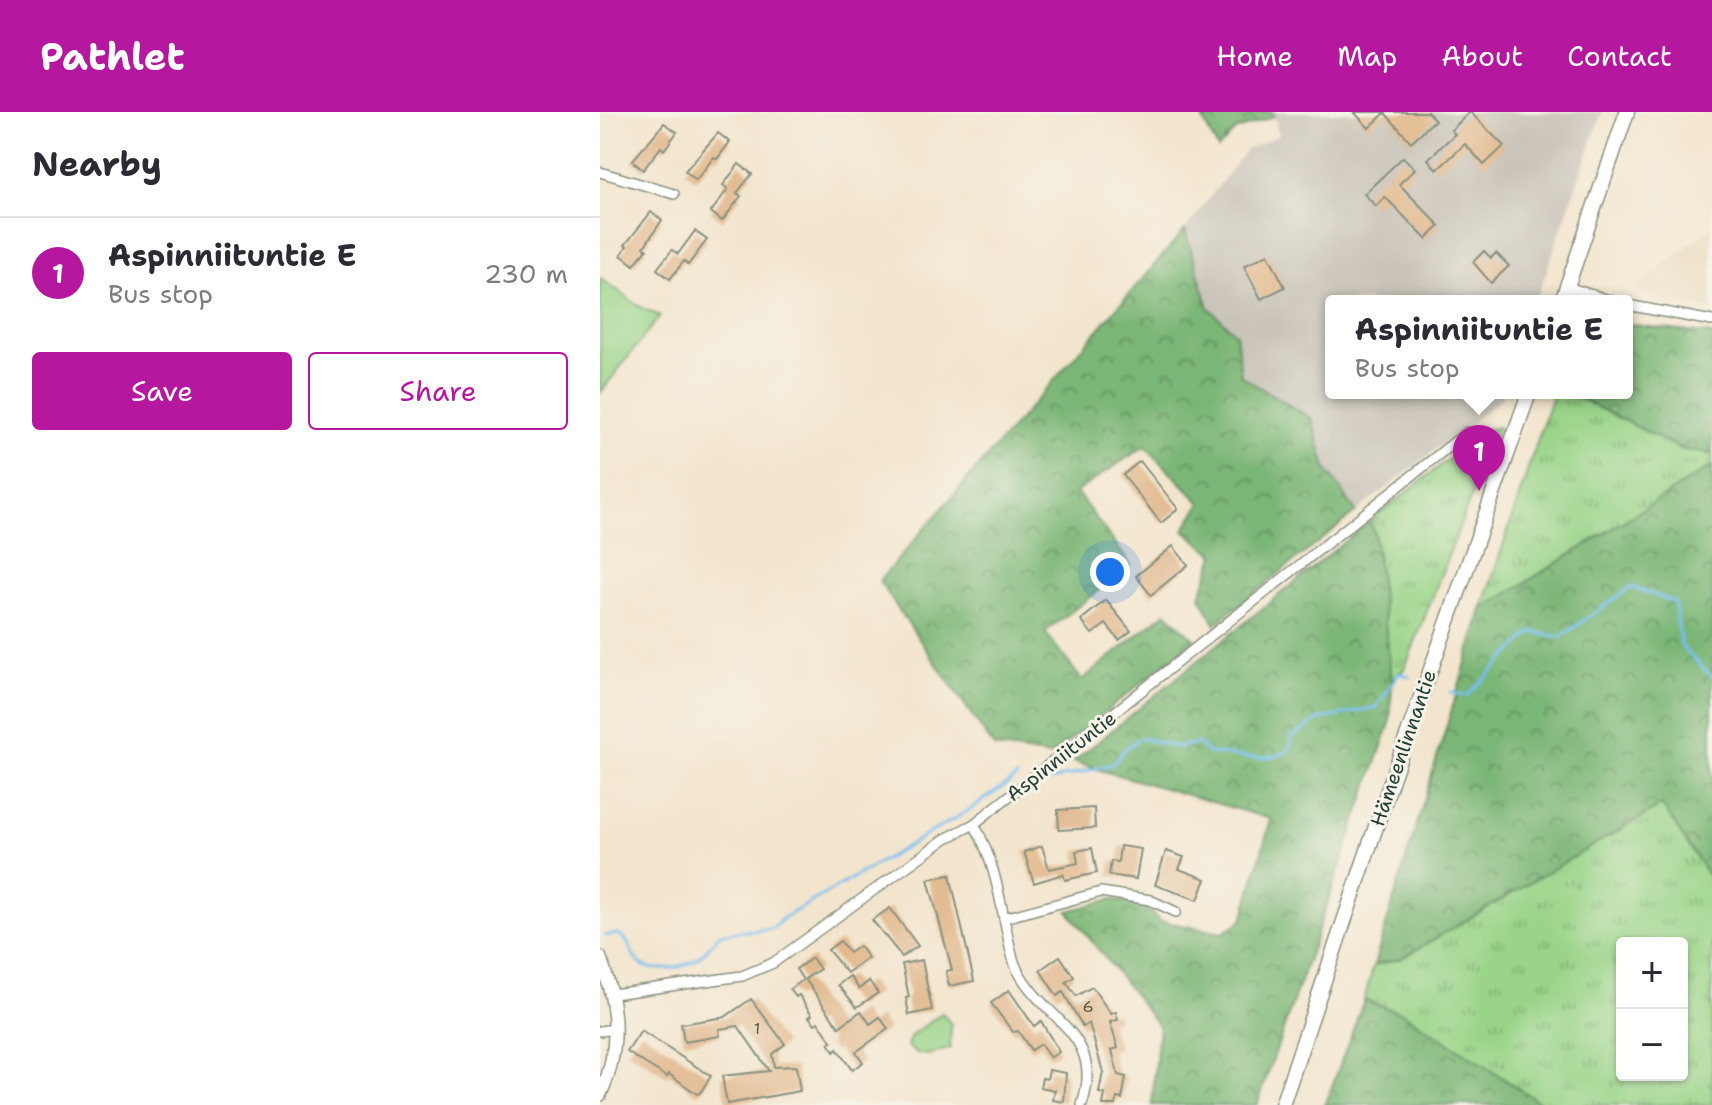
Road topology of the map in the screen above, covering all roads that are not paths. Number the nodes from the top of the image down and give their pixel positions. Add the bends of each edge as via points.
1 (1627, 112) edge
2 (600, 172) edge
3 (674, 194) dead end
4 (1564, 294) edge
5 (1633, 306) edge
6 (1712, 321) edge
7 (1527, 399) edge
8 (1467, 432) dead end
9 (974, 824) junction
10 (1176, 912) dead end
11 (1004, 918) junction
12 (600, 957) edge
13 (613, 994) junction
14 (615, 1029) junction
15 (600, 1031) edge
16 (600, 1095) edge
17 (1082, 1105) edge
18 (1282, 1105) edge

1 - 4 main road
2 - 3 street
5 - 6 street
7 - 18 main road, Hämeenlinnantie
8 - 9 street, Aspinniituntie
9 - 11 street via 992,862
9 - 13 street, Aspinniituntie via 945,839 773,963 742,976
10 - 11 street via 1150,900 1101,892
11 - 17 street via 1017,969 1080,1044 1088,1070
12 - 13 street
13 - 14 street
14 - 15 street
14 - 16 street via 613,1061

